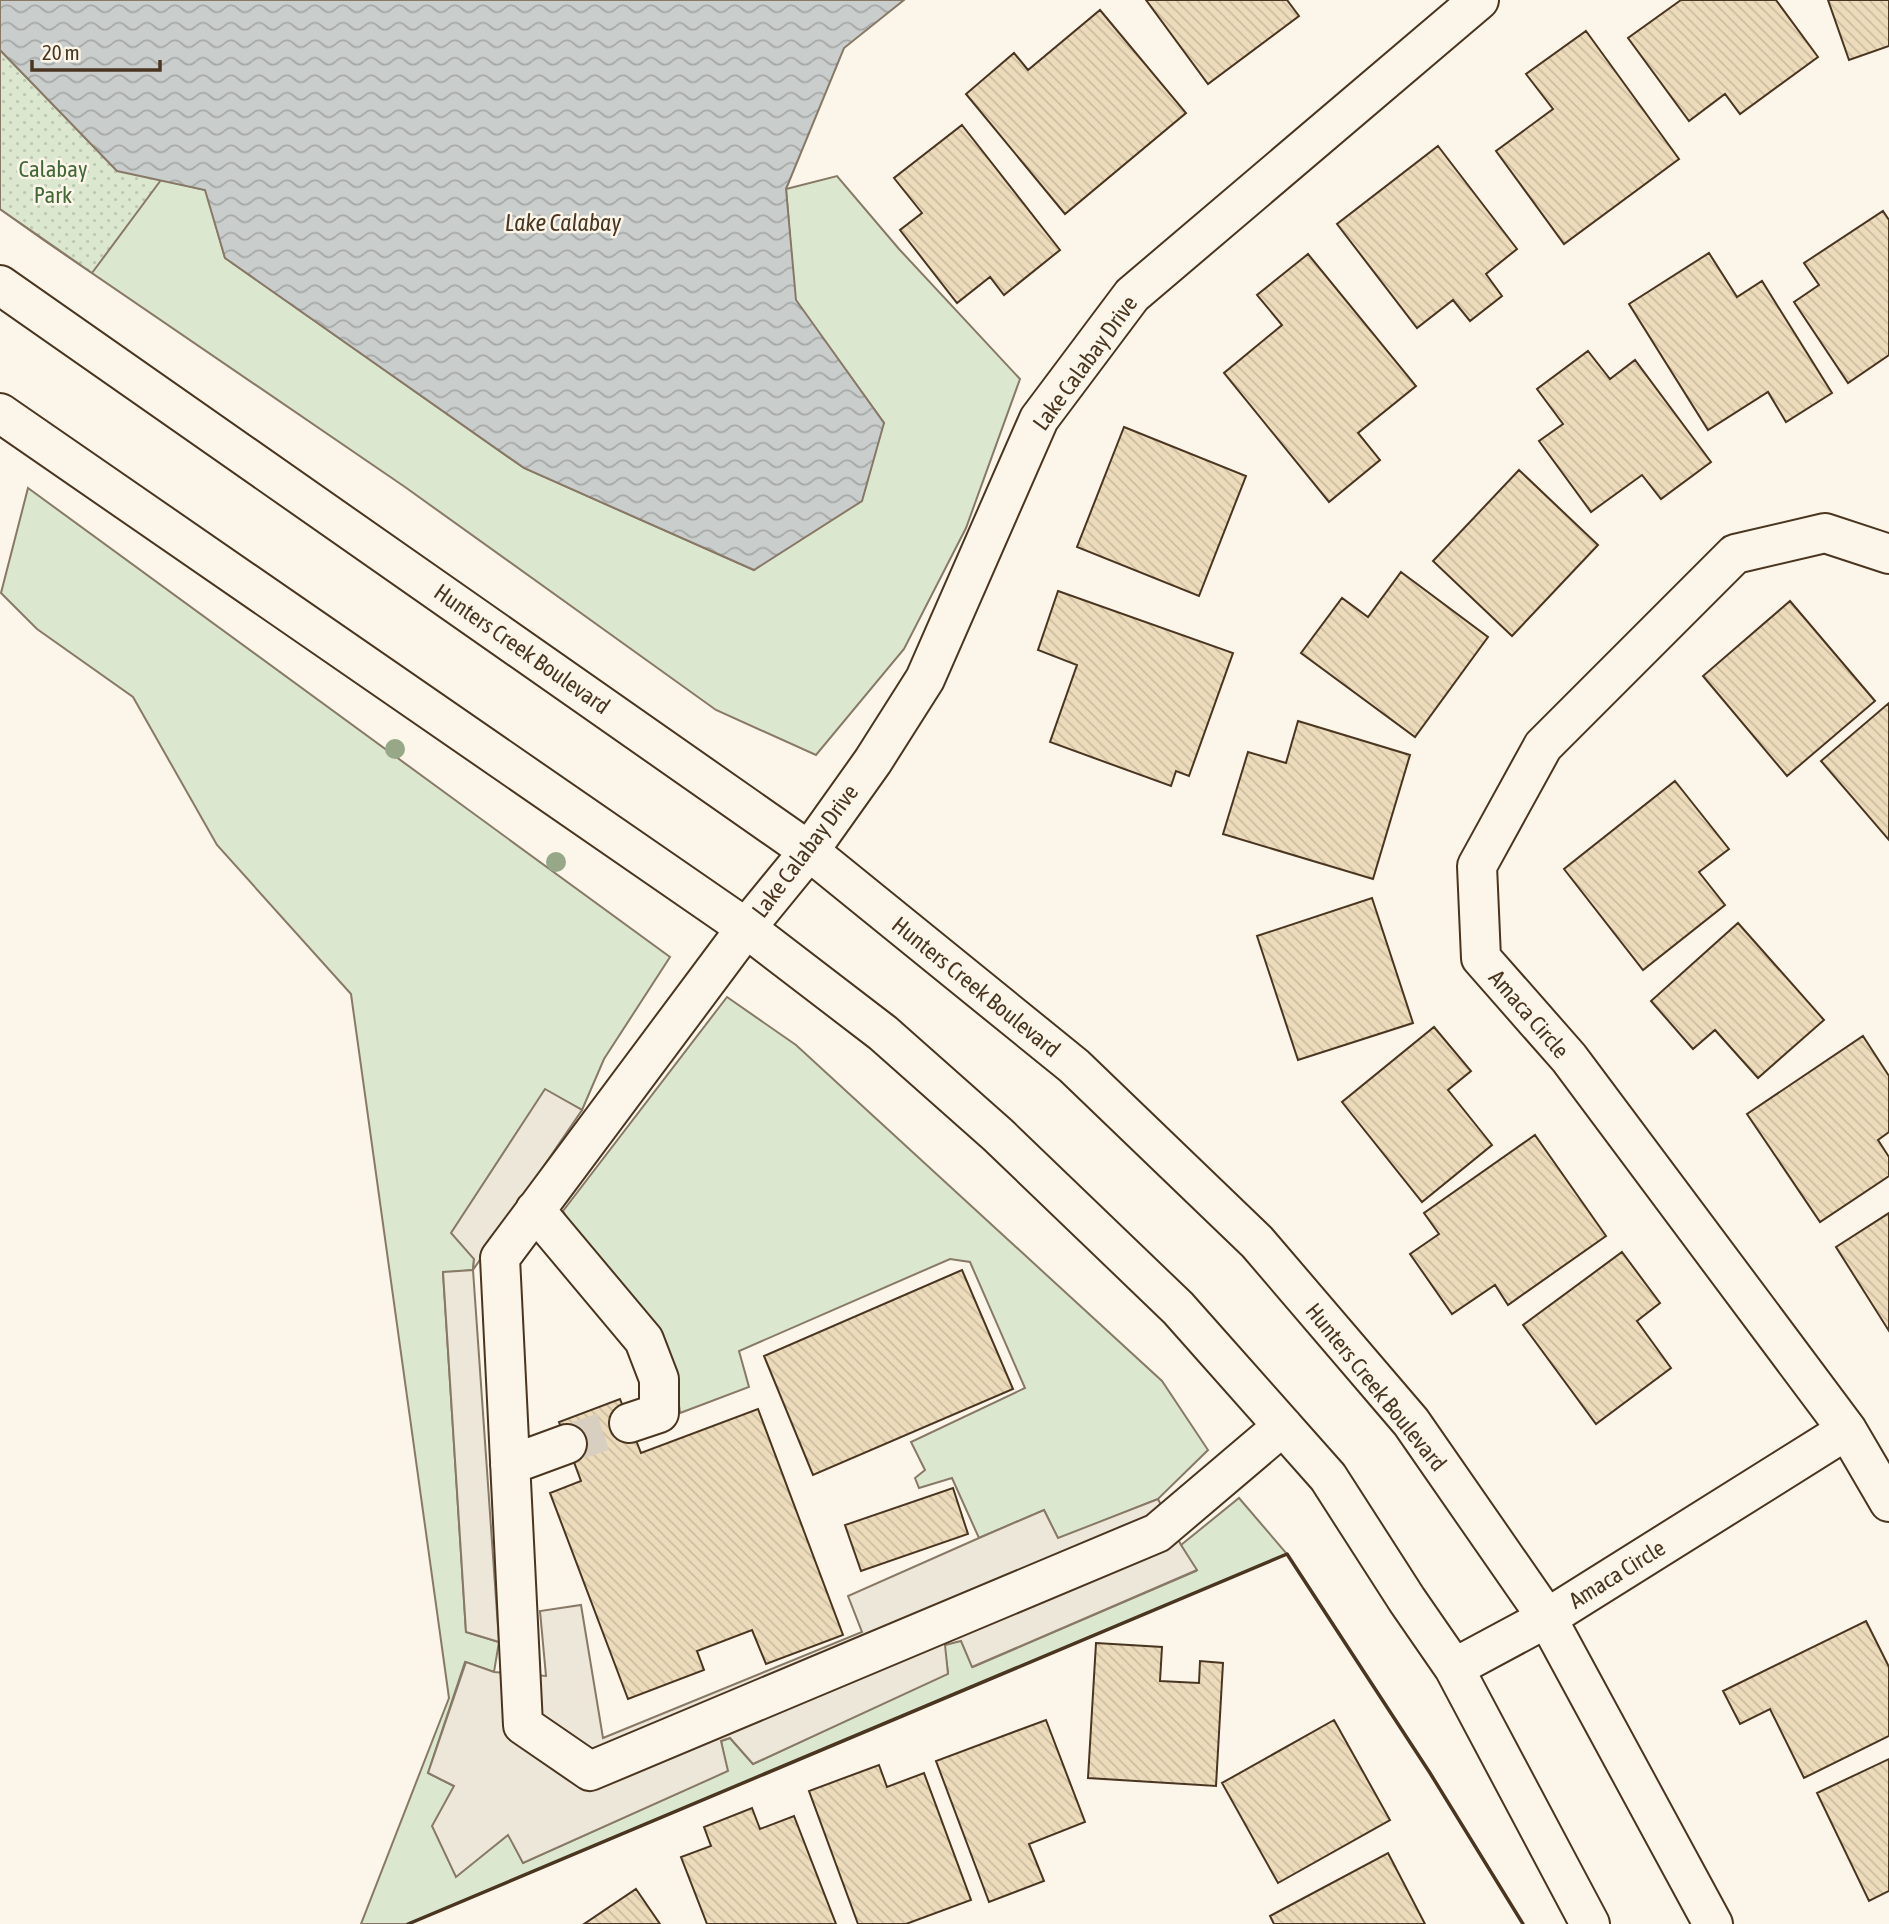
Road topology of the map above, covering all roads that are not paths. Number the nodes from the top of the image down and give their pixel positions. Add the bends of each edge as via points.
1 (1479, 0) edge
2 (0, 285) edge
3 (0, 413) edge
4 (1889, 554) edge
5 (809, 851) junction
6 (746, 928) junction
7 (535, 1210) junction
8 (629, 1423) tunnel mouth
9 (1283, 1426) junction
10 (1847, 1430) junction
11 (567, 1444) tunnel mouth
12 (510, 1465) junction
13 (1889, 1502) edge
14 (1547, 1618) junction
15 (1454, 1668) junction
16 (1590, 1924) edge
17 (1713, 1924) edge

1 - 5 street, Lake Calabay Drive via 1132,295 1039,419 925,678
2 - 5 street, Hunters Creek Boulevard
3 - 6 street
4 - 10 street, Amaca Circle via 1825,533 1735,554 1543,746 1476,866 1481,958 1569,1058
5 - 6 street, Lake Calabay Drive
5 - 14 street, Hunters Creek Boulevard via 1074,1066 1257,1242 1411,1422
6 - 7 street, Lake Calabay Drive
6 - 9 street via 883,1033 998,1135 1178,1307
7 - 8 street via 644,1340 659,1379 659,1413
7 - 12 street, Lake Calabay Drive via 500,1258
9 - 12 street, Lake Calabay Drive via 1157,1534 590,1771 523,1725
9 - 15 street via 1328,1477
10 - 13 street, Amaca Circle
10 - 14 street, Amaca Circle
11 - 12 street
14 - 15 street, Amaca Circle
14 - 17 street, Hunters Creek Boulevard
15 - 16 street

